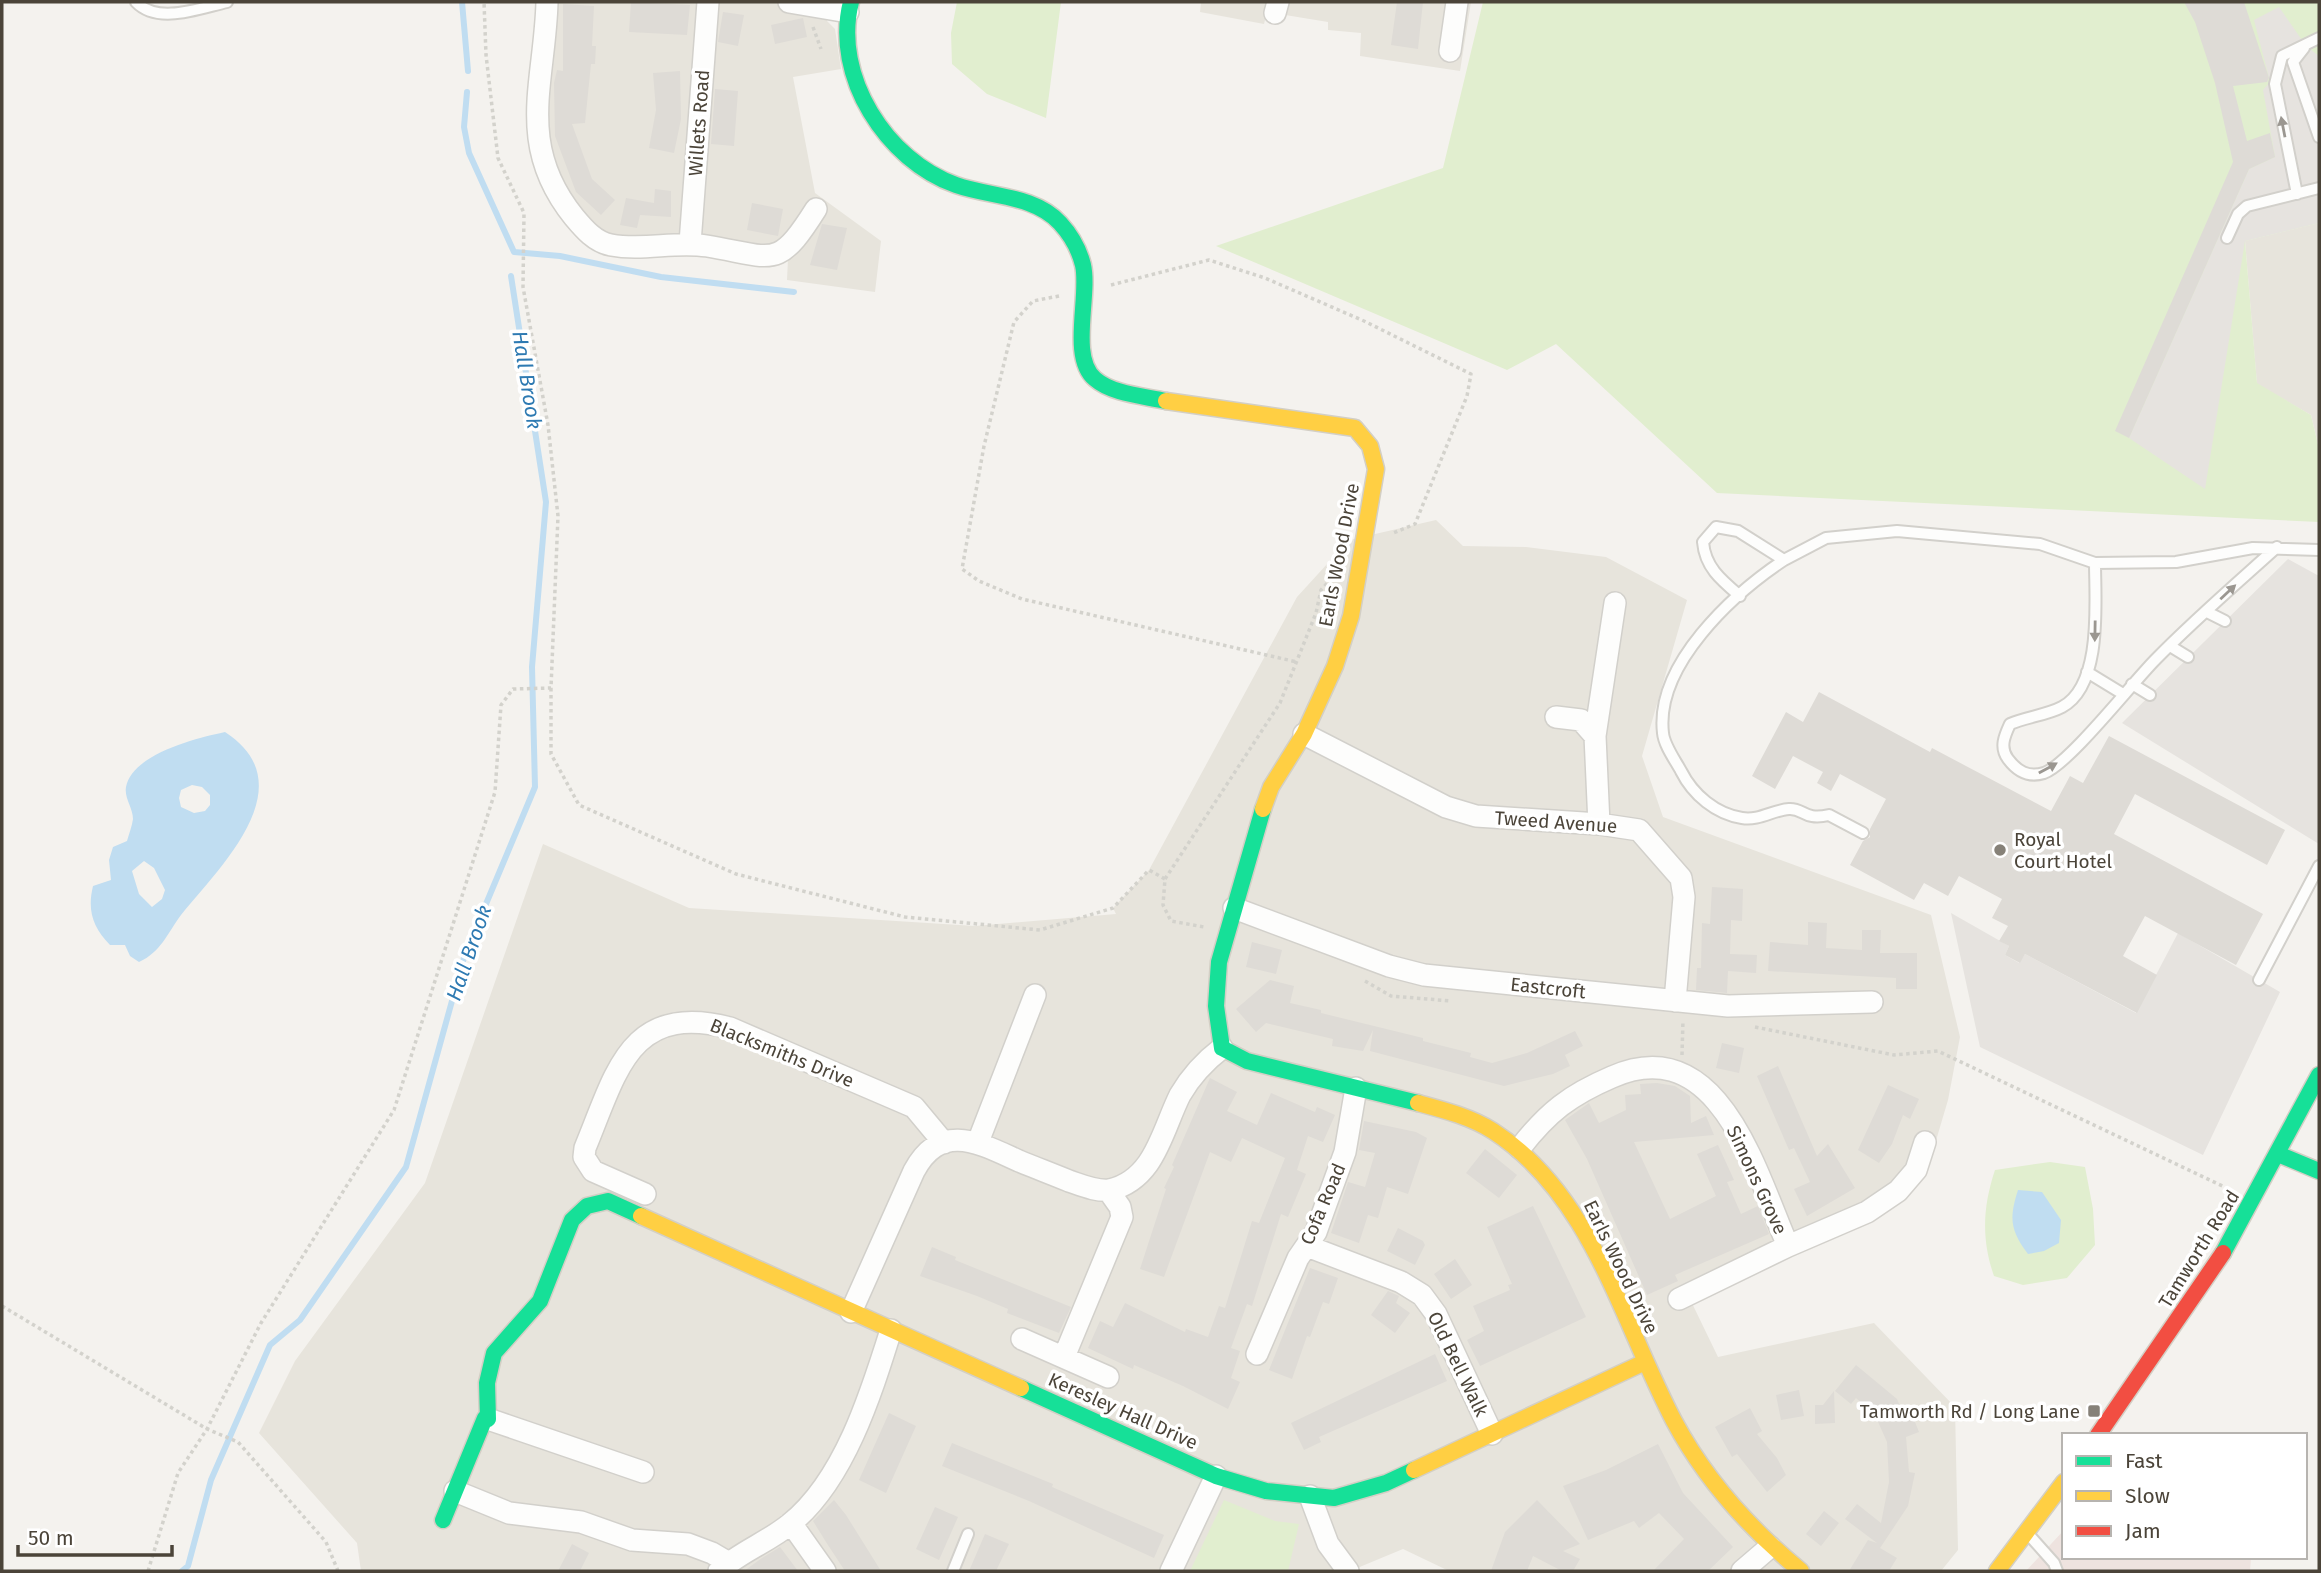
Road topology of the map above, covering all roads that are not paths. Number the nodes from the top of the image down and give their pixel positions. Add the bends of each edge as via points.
1 (135, 2) edge
2 (228, 2) edge
3 (547, 2) edge
4 (708, 2) edge
5 (789, 2) edge
6 (1457, 2) edge
7 (849, 7) edge
8 (2319, 38) edge
9 (2306, 46) junction
10 (1450, 51) dead end
11 (2319, 137) edge
12 (2319, 188) edge
13 (2297, 194) junction
14 (816, 209) dead end
15 (2227, 237) dead end
16 (690, 243) junction
17 (2277, 547) junction
18 (2319, 550) edge
19 (1784, 560) junction
20 (2095, 562) junction
21 (1740, 596) junction
22 (1615, 603) dead end
23 (2207, 612) junction
24 (2225, 621) dead end
25 (2170, 646) junction
26 (2188, 657) dead end
27 (2087, 672) junction
28 (2132, 684) junction
29 (2123, 694) junction
30 (2150, 695) dead end
31 (1556, 717) dead end
32 (1304, 734) junction
33 (1595, 736) junction
34 (1599, 824) junction
35 (1863, 833) dead end
36 (2319, 866) edge
37 (1234, 908) junction
38 (2259, 980) dead end
39 (1035, 995) dead end
40 (1872, 1002) dead end
41 (1679, 1009) junction
42 (1222, 1048) junction
43 (2319, 1075) edge
44 (1356, 1088) junction
45 (978, 1142) junction
46 (1925, 1142) dead end
47 (944, 1143) junction
48 (1520, 1148) junction
49 (2278, 1153) junction
50 (2319, 1171) edge
51 (1108, 1190) junction
52 (645, 1194) dead end
53 (1307, 1246) junction
54 (1788, 1246) junction
55 (1679, 1299) dead end
56 (851, 1312) junction
57 (891, 1330) junction
58 (1022, 1339) dead end
59 (1257, 1354) dead end
60 (1064, 1357) junction
61 (1645, 1362) junction
62 (1108, 1377) dead end
63 (488, 1419) junction
64 (2099, 1433) edge
65 (1492, 1434) junction
66 (643, 1472) dead end
67 (1216, 1476) junction
68 (2062, 1485) edge
69 (455, 1491) junction
70 (1310, 1496) junction
71 (443, 1520) dead end
72 (791, 1523) junction
73 (2027, 1533) junction
74 (968, 1534) dead end
75 (1770, 1547) junction
76 (724, 1567) edge
77 (825, 1571) edge
78 (953, 1571) edge
79 (1171, 1571) edge
80 (1348, 1571) edge
81 (1742, 1571) edge
82 (1801, 1571) edge
83 (1997, 1571) edge
84 (2057, 1571) edge

1 - 2 lane via 153,12 176,14
3 - 16 street via 536,113 544,160 559,195 582,226 609,244
4 - 16 street, Willets Road
5 - 7 street
6 - 10 street
7 - 32 street, Earls Wood Drive via 848,36 857,82 880,128 896,148 916,166 954,185 1042,209 1071,235 1082,255 1087,291 1082,356 1096,380 1134,395 1355,428 1370,446 1376,469 1351,616 1335,666
8 - 9 lane
9 - 11 lane via 2293,62
13 -> 9 lane via 2275,84 2282,56
12 - 13 lane
13 - 15 lane via 2247,206
14 - 16 street via 782,254
17 - 18 lane
17 - 20 lane via 2176,562
23 -> 17 lane
19 - 20 lane via 1826,538 1897,531 2040,544
19 - 21 lane
19 - 21 lane via 1738,531 1716,527 1703,542 1704,557
20 -> 27 lane via 2096,639
21 - 35 lane via 1704,630 1677,670 1661,712 1663,736 1673,757 1713,809 1744,819 1791,808 1813,819 1829,815
22 - 33 street
23 - 24 lane
23 - 25 lane
25 - 26 lane
25 - 28 lane
27 - 29 lane
27 -> 29 lane via 2064,706 2010,724 2003,740 2004,755 2015,768 2028,775 2045,772 2064,758
28 - 29 lane
28 - 30 lane
31 - 33 street via 1581,720
32 - 34 street, Tweed Avenue via 1447,807 1476,816
32 - 37 street, Earls Wood Drive via 1271,787
33 - 34 street
34 - 41 street, Tweed Avenue via 1639,830 1681,878
36 - 38 lane
37 - 41 street, Eastcroft via 1424,975
37 - 42 street, Earls Wood Drive via 1219,962 1216,1006
39 - 45 street
40 - 41 street, Eastcroft
42 - 44 street, Earls Wood Drive via 1247,1061
42 - 51 street via 1203,1062 1181,1094 1146,1170
43 - 49 street, Tamworth Road
44 - 48 street, Earls Wood Drive via 1436,1107 1490,1128
44 - 53 street, Cofa Road via 1345,1152
45 - 47 street
45 - 51 street via 1085,1187
46 - 54 street, Simons Grove via 1916,1170 1898,1191 1867,1212
47 - 52 street, Blacksmiths Drive via 914,1107 730,1028 703,1021 676,1024 653,1030 634,1044 619,1067 585,1149 584,1157 593,1171
47 - 56 street via 923,1155
48 - 54 street, Simons Grove via 1576,1093 1638,1068 1681,1073 1701,1084 1723,1108 1745,1146
48 - 61 street, Earls Wood Drive via 1576,1214
49 - 50 street
49 - 64 street, Tamworth Road via 2224,1251
51 - 60 street via 1122,1217
53 - 59 street, Cofa Road
53 - 65 street, Old Bell Walk via 1401,1282 1422,1295 1436,1314
54 - 55 street, Simons Grove
56 - 57 street, Keresley Hall Drive
56 - 63 street, Keresley Hall Drive via 608,1201 593,1202 572,1220 540,1301 494,1353 487,1383
57 - 67 street, Keresley Hall Drive
57 - 72 street via 872,1392 842,1454 813,1502
58 - 60 street
60 - 62 street
61 - 65 street, Keresley Hall Drive
61 - 75 street, Earls Wood Drive via 1687,1441
63 - 66 street
63 - 69 street
65 - 70 street, Keresley Hall Drive via 1386,1483 1334,1497
67 - 70 street, Keresley Hall Drive via 1266,1491
67 - 79 street
68 - 73 street
69 - 71 street
69 - 76 street via 509,1513 581,1522 632,1540 688,1544 712,1553
70 - 80 street via 1328,1544
72 - 76 street
72 - 77 street
73 - 83 street
73 - 84 lane
74 - 78 lane
75 - 81 street
75 - 82 street, Earls Wood Drive

